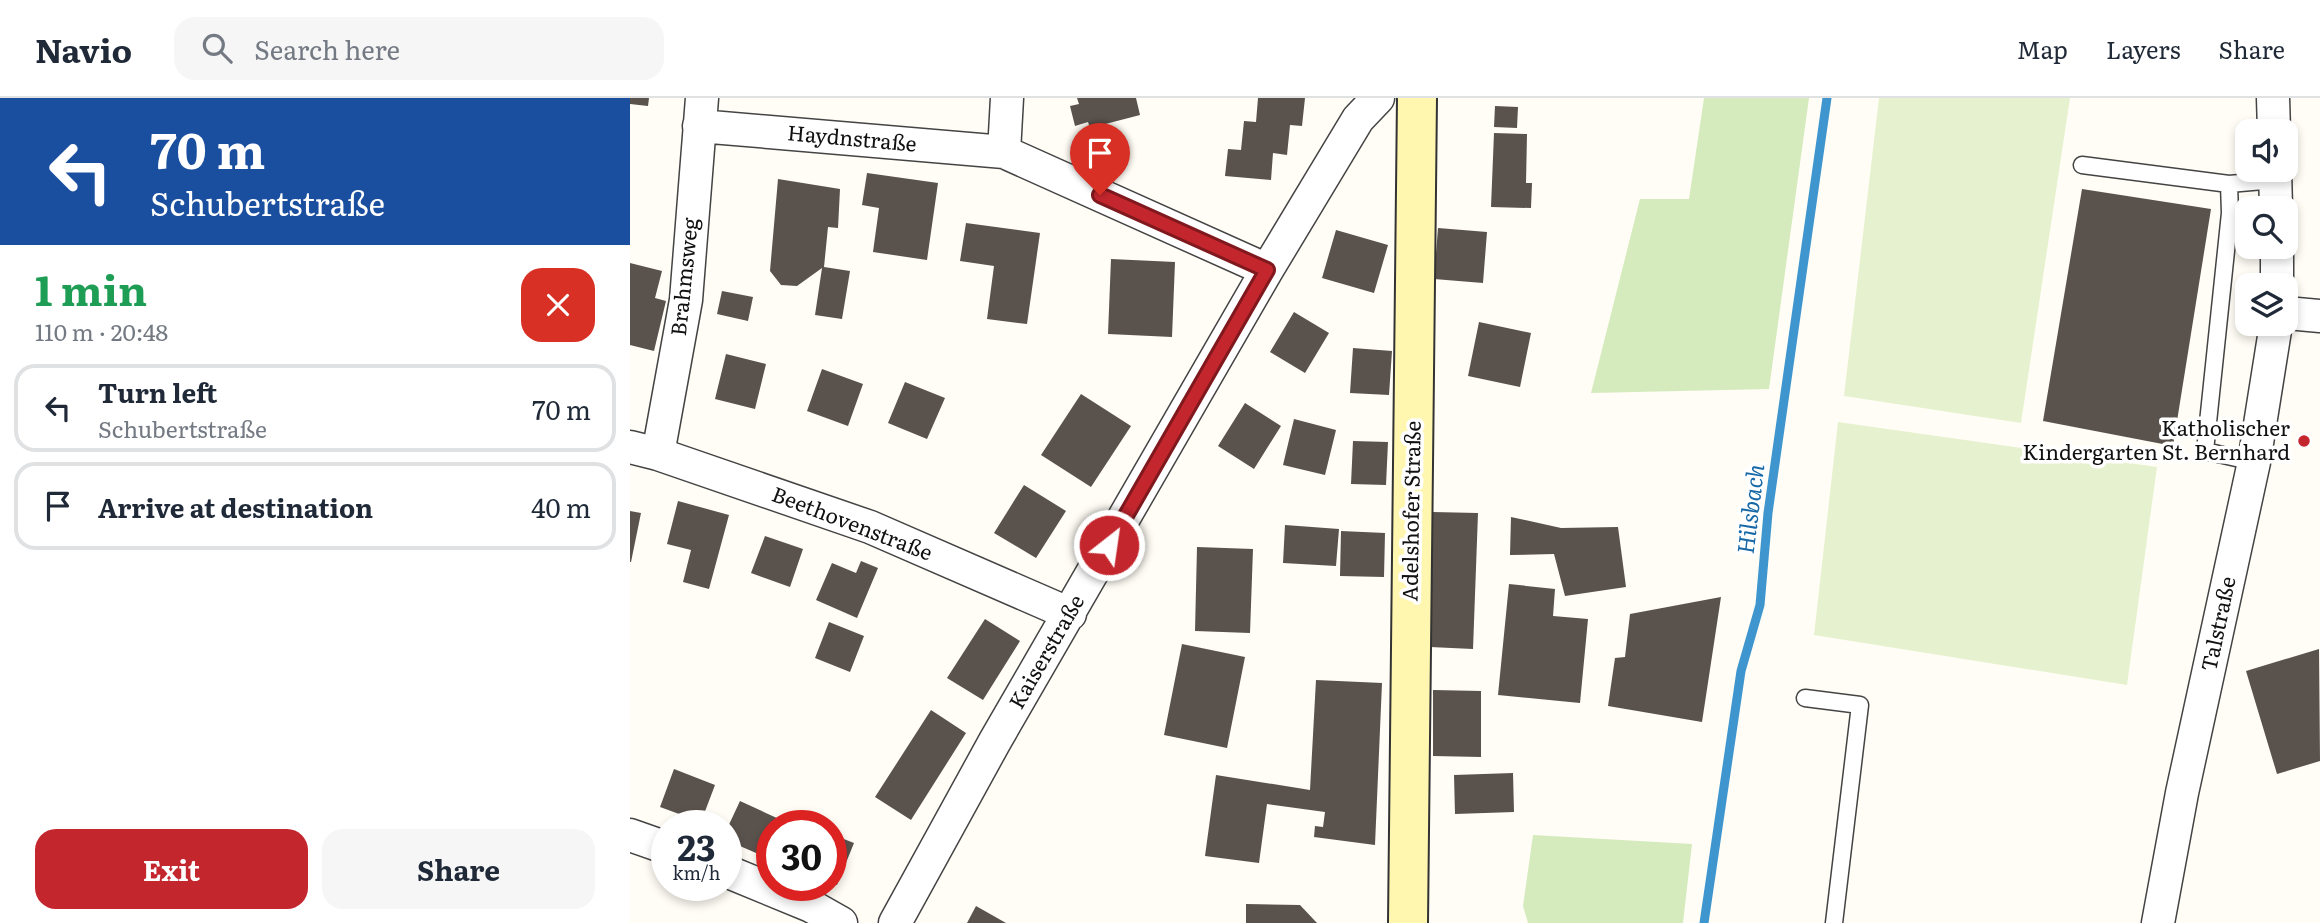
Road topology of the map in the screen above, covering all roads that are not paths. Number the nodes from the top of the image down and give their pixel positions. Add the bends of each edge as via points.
1 (1007, 98) edge
2 (1378, 98) edge
3 (1417, 98) edge
4 (2273, 98) edge
5 (700, 112) edge
6 (2274, 119) edge
7 (1004, 152) junction
8 (2082, 165) dead end
9 (2229, 184) junction
10 (2275, 186) edge
11 (1267, 270) junction
12 (2298, 314) edge
13 (2320, 316) edge
14 (2274, 336) edge
15 (644, 451) edge
16 (2254, 462) junction
17 (1070, 614) junction
18 (1805, 698) dead end
19 (630, 835) edge
20 (651, 842) edge
21 (742, 878) edge
22 (841, 923) edge
23 (895, 923) edge
24 (1408, 923) edge
25 (1834, 923) edge
26 (2158, 923) edge

1 - 7 street
2 - 11 street, Kaiserstraße via 1357,119
3 - 24 street, Adelshofer Straße
4 - 6 street
5 - 7 street, Haydnstraße
5 - 15 street, Brahmsweg via 686,300
7 - 11 street, Haydnstraße
8 - 9 lane
9 - 10 lane
9 - 16 lane via 2230,213 2205,451
11 - 17 street, Kaiserstraße
12 - 13 street
14 - 16 street, Talstraße
15 - 17 street, Beethovenstraße via 870,527
16 - 26 street, Talstraße
17 - 23 street, Kaiserstraße
18 - 25 lane via 1860,705
19 - 20 street
21 - 22 street

